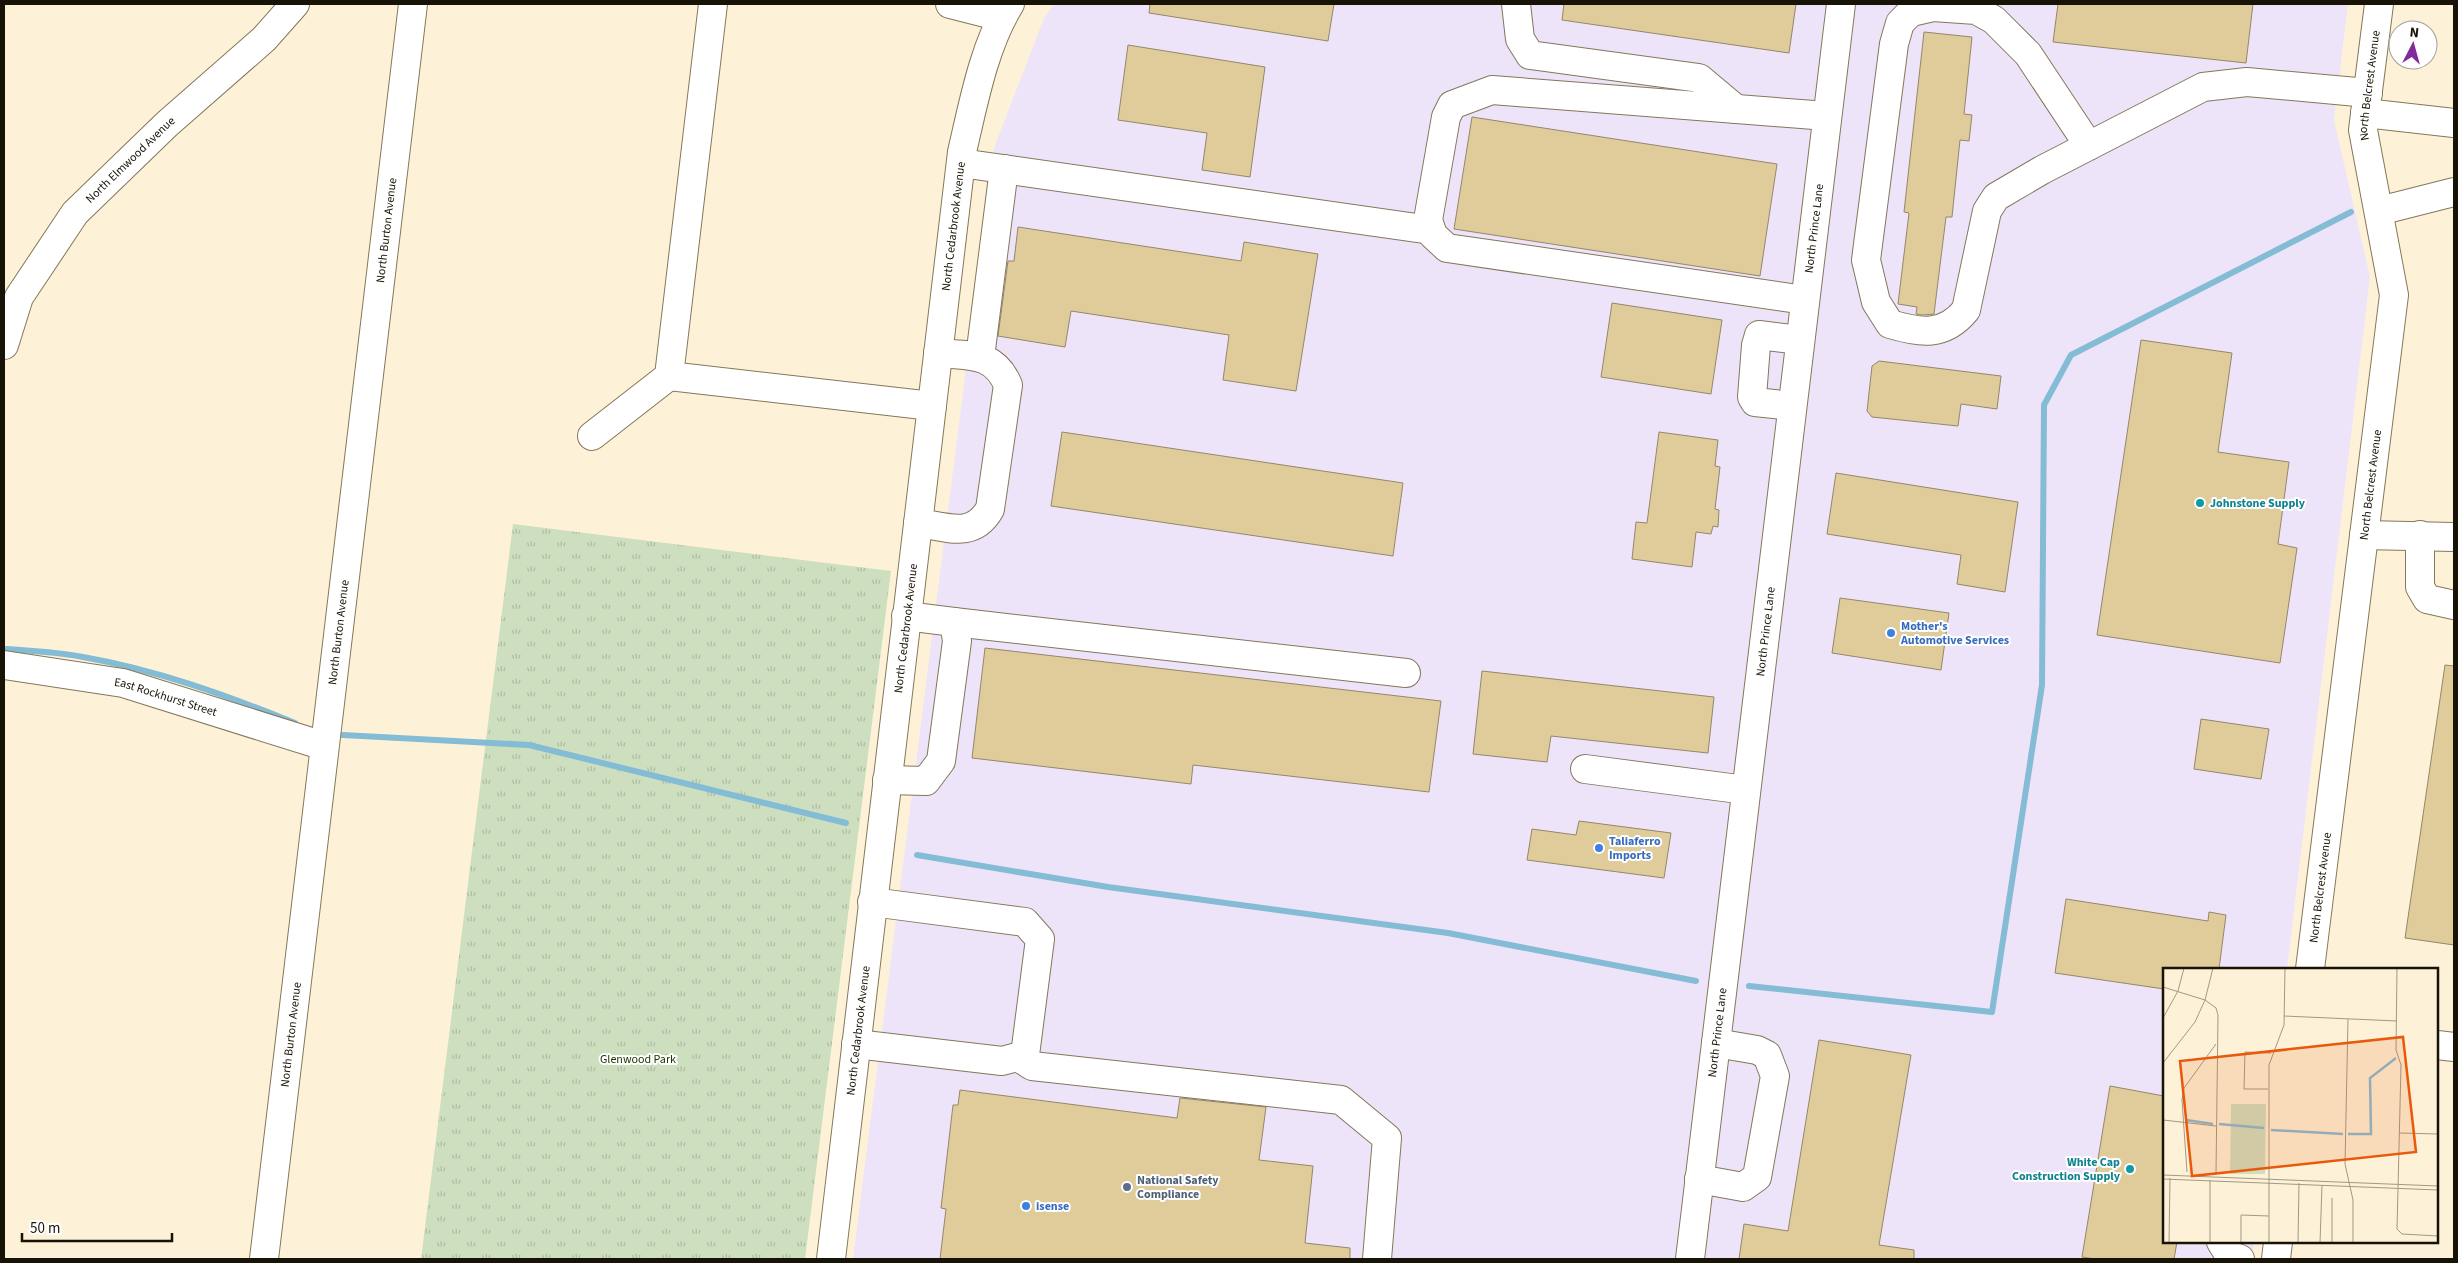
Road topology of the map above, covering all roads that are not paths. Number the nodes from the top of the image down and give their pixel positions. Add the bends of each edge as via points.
1 (295, 4) edge
2 (413, 4) edge
3 (713, 4) edge
4 (950, 4) edge
5 (1516, 4) edge
6 (1841, 4) edge
7 (2379, 4) edge
8 (1005, 10) edge
9 (2366, 103) junction
10 (1736, 109) junction
11 (1827, 116) junction
12 (2454, 123) edge
13 (2089, 146) junction
14 (961, 163) junction
15 (1004, 169) junction
16 (2454, 192) edge
17 (2378, 211) junction
18 (1431, 230) junction
19 (1805, 300) junction
20 (1800, 340) junction
21 (4, 345) edge
22 (938, 353) junction
23 (980, 357) junction
24 (669, 376) junction
25 (932, 406) junction
26 (1792, 406) junction
27 (592, 436) dead end
28 (918, 523) junction
29 (2364, 535) junction
30 (2420, 535) junction
31 (2454, 537) edge
32 (2454, 605) edge
33 (906, 616) junction
34 (954, 622) junction
35 (4, 665) edge
36 (1406, 673) dead end
37 (324, 746) junction
38 (1585, 769) dead end
39 (887, 780) junction
40 (1746, 790) junction
41 (872, 902) junction
42 (2310, 968) edge
43 (1716, 1043) junction
44 (856, 1044) junction
45 (2438, 1045) edge
46 (2454, 1047) edge
47 (1018, 1058) junction
48 (1699, 1179) junction
49 (2222, 1243) edge
50 (2278, 1243) edge
51 (264, 1259) edge
52 (831, 1259) edge
53 (1377, 1259) edge
54 (1690, 1259) edge
55 (2240, 1259) edge
56 (2276, 1259) edge

1 - 21 street, North Elmwood Avenue via 264,39 167,124 74,213 19,297
2 - 37 street, North Burton Avenue
3 - 24 street
4 - 8 street
5 - 10 street via 1520,39 1530,55 1699,78
6 - 11 street, North Prince Lane
7 - 9 street, North Belcrest Avenue
8 - 14 street, North Cedarbrook Avenue via 972,110
9 - 12 street
9 - 13 street via 2247,82 2203,87
9 - 17 street, North Belcrest Avenue via 2363,130
10 - 11 street
10 - 18 street via 1492,90 1468,98 1452,105 1446,117 1428,220
11 - 19 street, North Prince Lane
13 - 13 street via 1996,197 1987,211 1966,310 1956,322 1930,331 1908,330 1890,324 1876,302 1866,260 1894,44 1900,23 1911,12 1933,7 1976,10 1994,20 2028,54
14 - 15 street
14 - 22 street, North Cedarbrook Avenue
15 - 18 street
15 - 23 street
16 - 17 street
17 - 29 street, North Belcrest Avenue via 2394,295
18 - 19 street via 1447,248
19 - 20 street, North Prince Lane
20 - 26 street, North Prince Lane
20 - 26 street via 1759,335 1756,346 1752,397 1755,402
22 - 23 street
22 - 25 street, North Cedarbrook Avenue
23 - 28 street via 1002,371 1008,385 990,509 983,522 968,529
24 - 25 street
24 - 27 street
25 - 28 street, North Cedarbrook Avenue
26 - 40 street, North Prince Lane
28 - 33 street, North Cedarbrook Avenue
29 - 30 street
29 - 42 street, North Belcrest Avenue
30 - 31 street
30 - 32 street via 2420,587 2428,599
33 - 34 street
33 - 39 street, North Cedarbrook Avenue
34 - 36 street
34 - 39 street via 957,641 942,761 926,781
35 - 37 street, East Rockhurst Street via 123,683
37 - 51 street, North Burton Avenue
38 - 40 street
39 - 41 street, North Cedarbrook Avenue
40 - 43 street, North Prince Lane
41 - 44 street, North Cedarbrook Avenue
41 - 47 street via 1025,922 1040,939 1025,1056
43 - 48 street, North Prince Lane
43 - 48 street via 1757,1050 1767,1056 1775,1076 1757,1177 1743,1187
44 - 47 street via 1002,1062
44 - 52 street, North Cedarbrook Avenue
45 - 46 street
47 - 53 street via 1032,1066 1341,1100 1387,1138
48 - 54 street, North Prince Lane
49 - 55 street via 2229,1256
50 - 56 street

